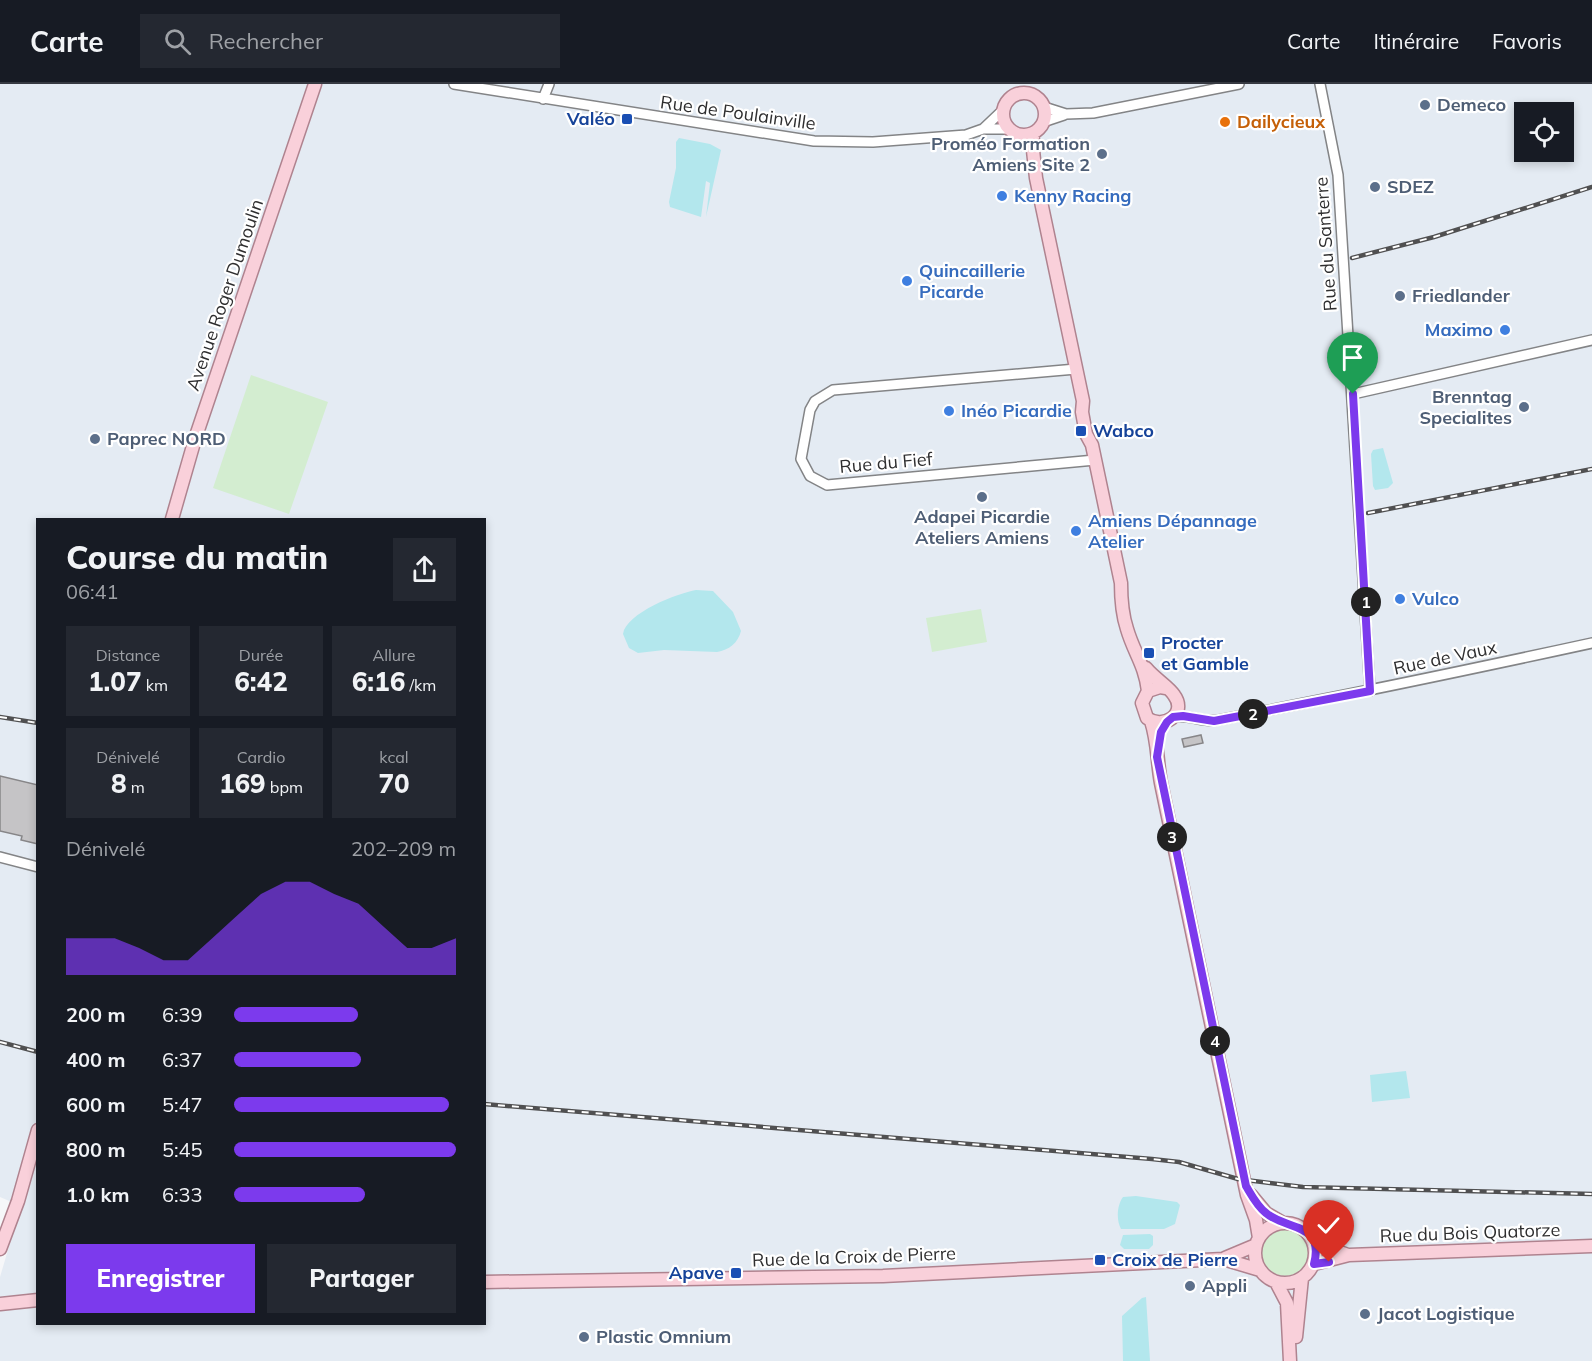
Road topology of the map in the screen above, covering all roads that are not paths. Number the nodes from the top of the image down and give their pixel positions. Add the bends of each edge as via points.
1 (315, 84) edge
2 (454, 84) edge
3 (549, 84) edge
4 (1009, 84) edge
5 (1019, 84) edge
6 (1239, 84) edge
7 (1320, 84) edge
8 (1029, 94) junction
9 (543, 99) junction
10 (1006, 105) junction
11 (1044, 107) junction
12 (1066, 114) junction
13 (1043, 122) junction
14 (983, 129) junction
15 (1013, 132) junction
16 (1034, 133) junction
17 (1036, 178) junction
18 (1592, 340) edge
19 (1076, 369) junction
20 (1353, 394) junction
21 (1095, 460) junction
22 (172, 518) edge
23 (1592, 644) edge
24 (1144, 665) junction
25 (1166, 688) junction
26 (1148, 691) junction
27 (1370, 691) junction
28 (1178, 703) junction
29 (1198, 717) junction
30 (1170, 719) junction
31 (1151, 721) junction
32 (1158, 742) junction
33 (0, 857) edge
34 (36, 866) edge
35 (36, 1137) edge
36 (1246, 1186) junction
37 (1283, 1223) junction
38 (1257, 1242) junction
39 (1314, 1243) junction
40 (1592, 1246) edge
41 (0, 1249) edge
42 (1349, 1255) junction
43 (1223, 1259) junction
44 (1314, 1264) junction
45 (1260, 1270) junction
46 (1302, 1278) junction
47 (486, 1282) edge
48 (1276, 1282) junction
49 (36, 1300) edge
50 (3, 1301) edge
51 (1290, 1358) edge

1 - 22 main road, Avenue Roger Dumoulin via 197,433
2 - 9 street, Rue de Poulainville
3 - 9 street
4 - 10 main road
5 - 8 main road
6 - 12 street via 1093,113
7 - 20 street, Rue du Santerre via 1338,175
8 - 10 main road via 1022,94
8 - 11 main road
9 - 14 street, Rue de Poulainville via 814,141 873,142 966,135
10 - 14 street, Rue de Poulainville
10 - 15 main road via 1003,117
11 - 12 street
11 - 13 main road
12 - 13 street
13 - 16 main road
14 - 15 street, Rue de Poulainville
15 - 16 main road
15 - 17 main road
16 - 17 main road
17 - 19 main road
18 - 20 street
19 - 21 main road via 1089,411
19 - 21 street, Rue du Fief via 833,390 815,400 810,410 801,459 810,476 827,485
20 - 27 street, Rue du Santerre
21 - 24 main road via 1121,583
23 - 27 street, Rue de Vaux
24 - 25 main road
24 - 26 main road
25 - 26 main road
25 - 28 main road
26 - 31 main road via 1142,707
27 - 29 street, Rue de Vaux via 1214,721
28 - 29 street
28 - 30 main road
29 - 30 street, Rue de Vaux
30 - 31 main road
30 - 32 main road
31 - 32 main road
32 - 36 main road via 1158,766
33 - 34 street
35 - 41 main road
36 - 37 main road via 1266,1213
36 - 38 main road
37 - 38 main road via 1266,1229
37 - 39 main road via 1302,1228
38 - 43 main road, Rue de la Croix de Pierre
38 - 45 main road via 1255,1253
39 - 42 main road, Rue du Bois Quatorze
39 - 44 main road
40 - 42 main road, Rue du Bois Quatorze
42 - 44 main road, Rue du Bois Quatorze
43 - 45 main road, Rue de la Croix de Pierre
43 - 47 main road, Rue de la Croix de Pierre via 883,1276
44 - 46 main road
45 - 48 main road
46 - 48 main road via 1290,1283
46 - 51 main road
48 - 51 main road via 1287,1303
49 - 50 main road

